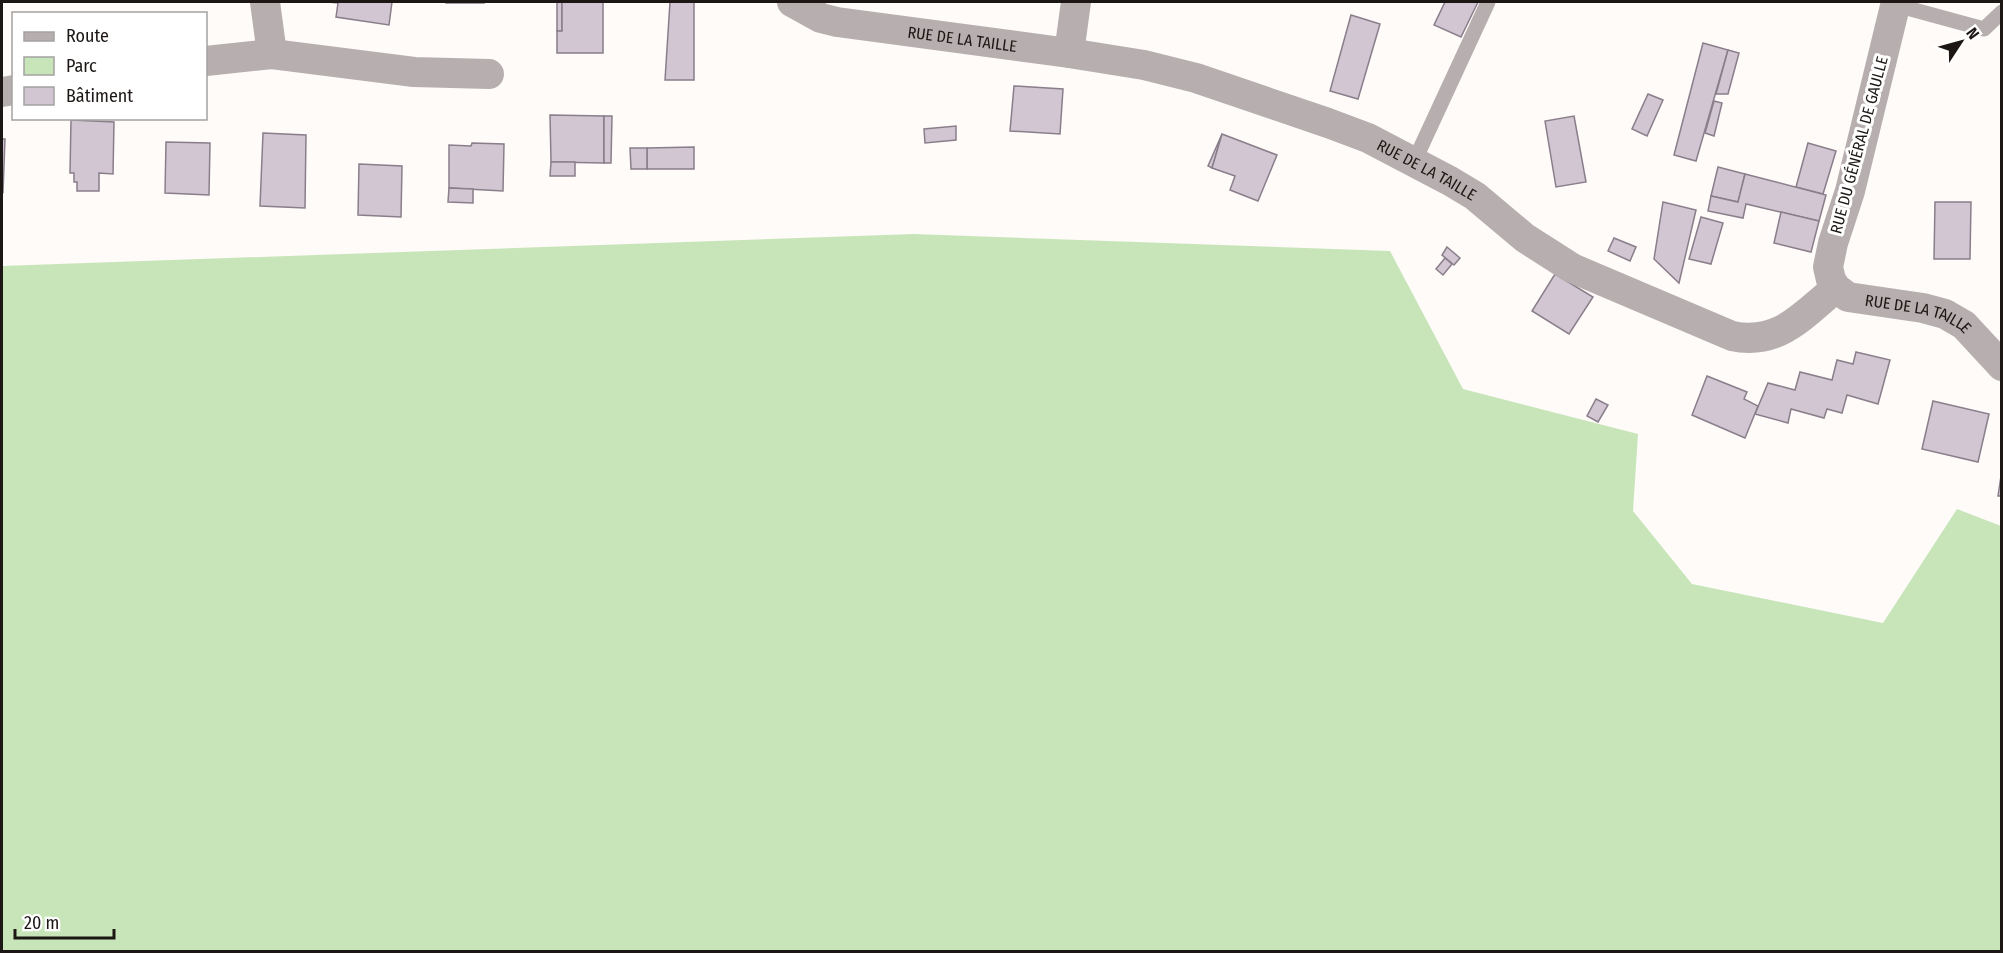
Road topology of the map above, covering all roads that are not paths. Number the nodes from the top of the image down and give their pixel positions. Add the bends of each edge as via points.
1 (265, 2) edge
2 (792, 2) edge
3 (1076, 2) edge
4 (1488, 2) edge
5 (1896, 3) edge
6 (2001, 12) edge
7 (1069, 53) junction
8 (272, 54) junction
9 (207, 61) edge
10 (489, 75) dead end
11 (1414, 162) junction
12 (1836, 288) junction
13 (2001, 366) edge

1 - 8 street
2 - 7 street, RUE DE LA TAILLE via 837,22
3 - 7 street
4 - 11 lane
5 - 6 lane via 1984,29
5 - 12 street, RUE DU GÉNÉRAL DE GAULLE via 1850,191 1833,243 1828,267
7 - 11 street, RUE DE LA TAILLE via 1196,78 1368,138
8 - 9 street
8 - 10 street via 414,72
11 - 12 street, RUE DE LA TAILLE via 1475,196 1525,238 1572,268 1714,330 1747,339 1782,331 1801,320
12 - 13 street, RUE DE LA TAILLE via 1848,297 1946,314 1964,325

